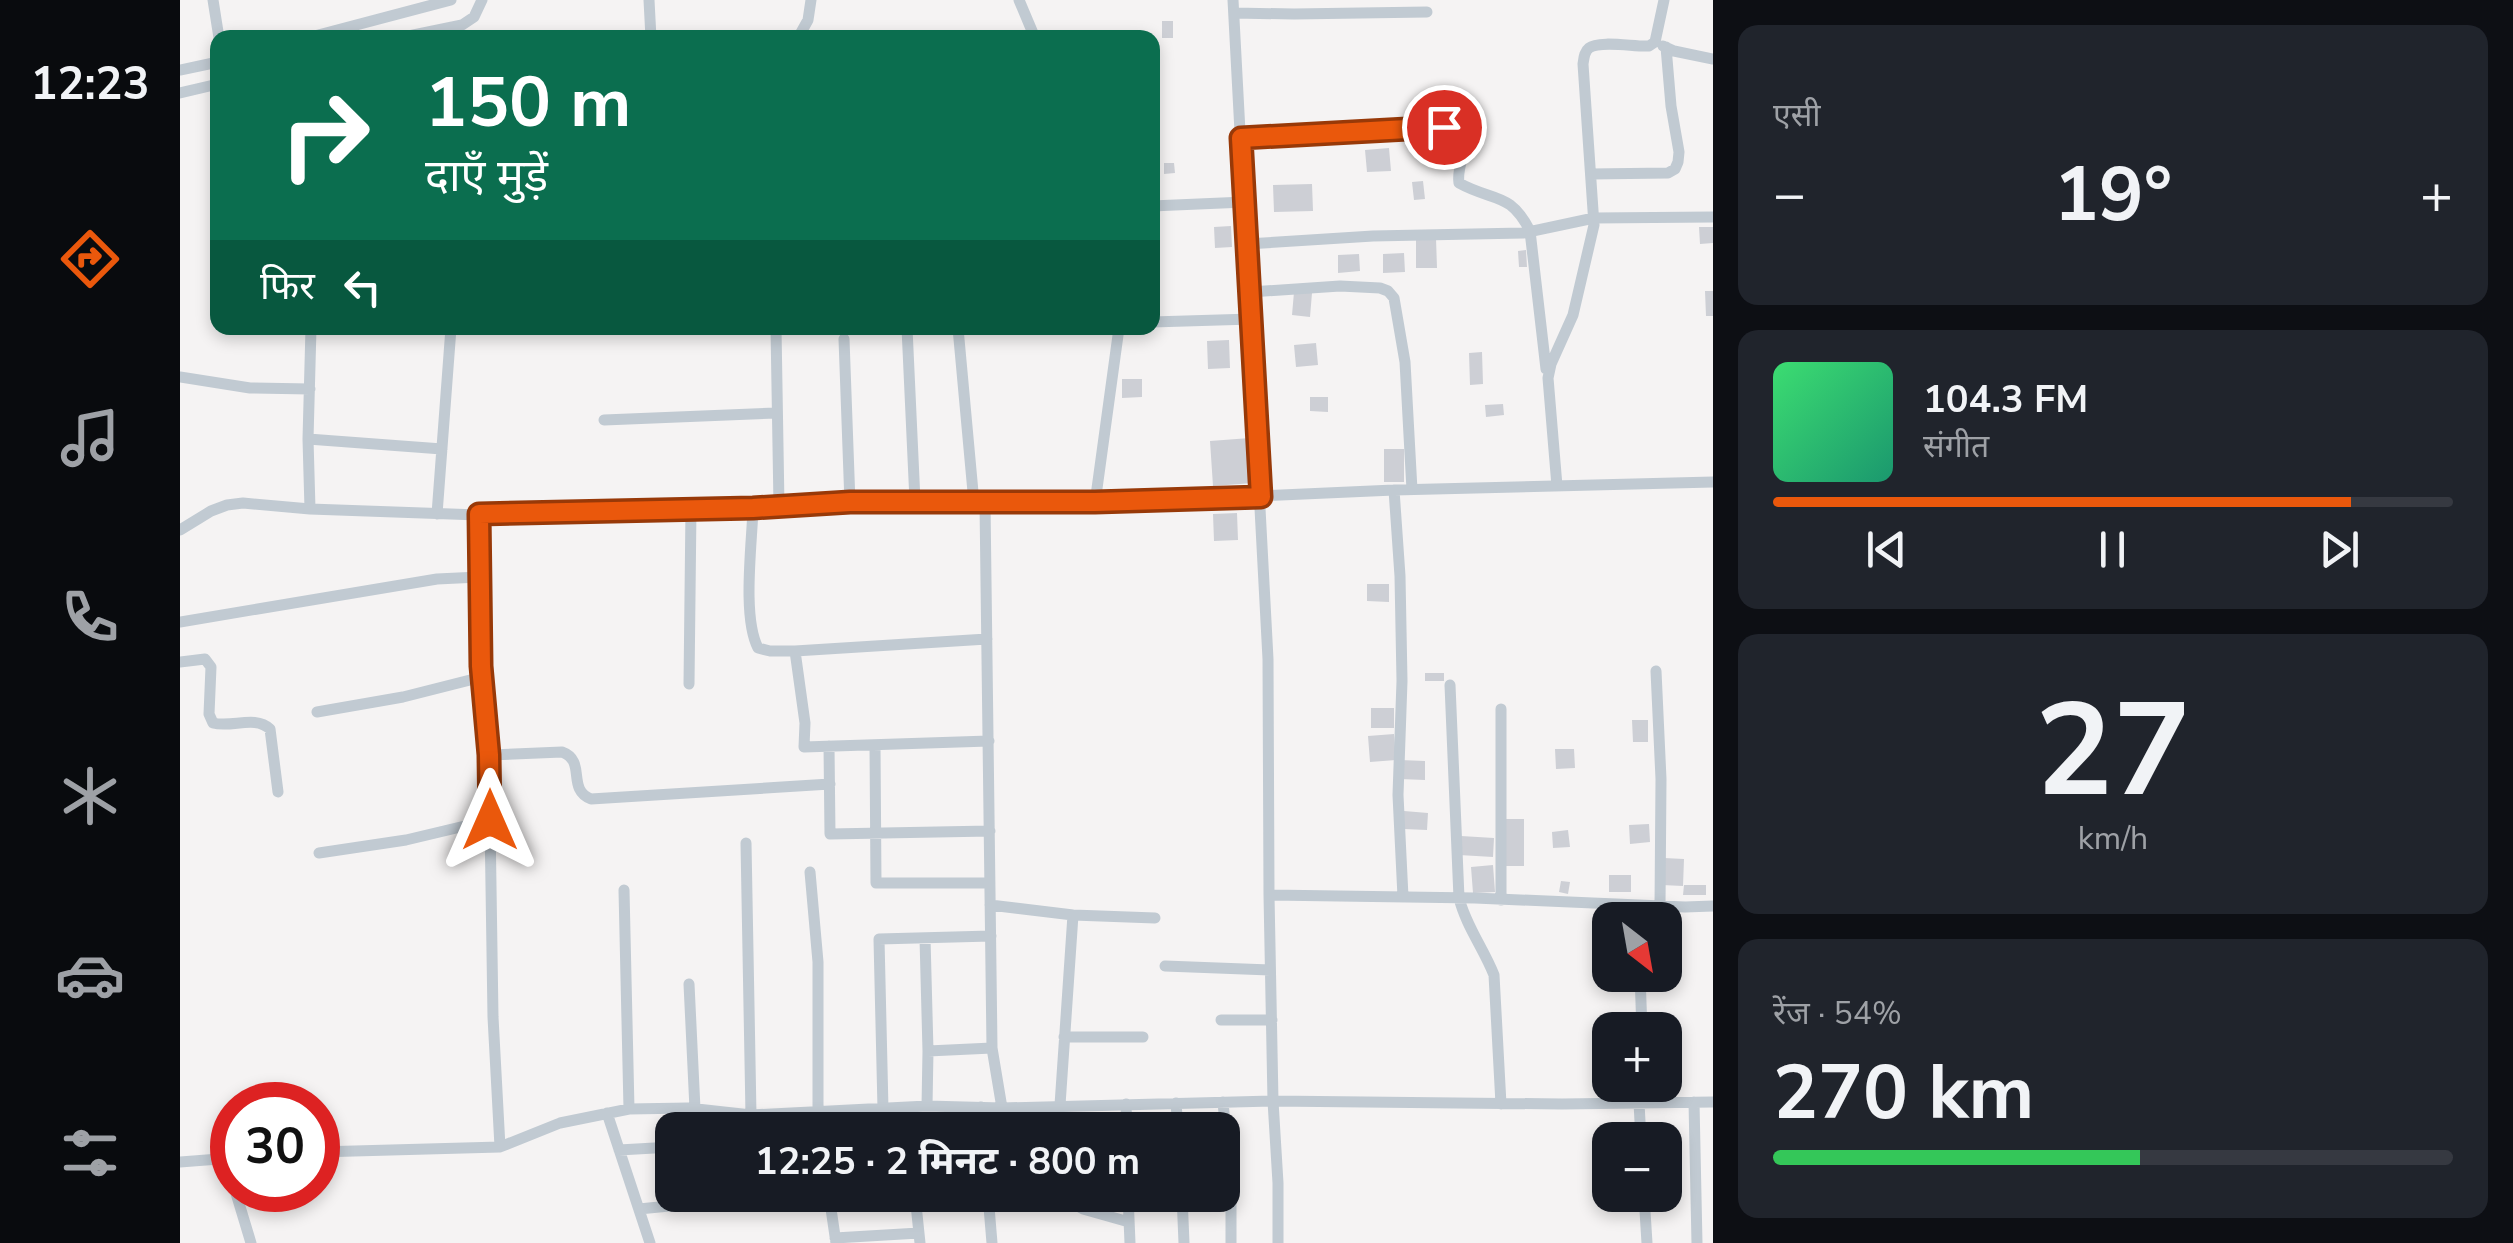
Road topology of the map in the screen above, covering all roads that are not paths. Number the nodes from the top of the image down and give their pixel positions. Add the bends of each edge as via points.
1 (212, 0) edge
2 (451, 0) edge
3 (482, 0) edge
4 (649, 0) edge
5 (810, 0) edge
6 (1019, 0) edge
7 (1664, 0) edge
8 (1233, 6) edge
9 (1427, 12) dead end
10 (218, 30) edge
11 (337, 30) edge
12 (464, 30) edge
13 (651, 30) edge
14 (802, 30) edge
15 (1032, 30) edge
16 (1661, 44) junction
17 (1713, 59) edge
18 (210, 63) edge
19 (180, 70) edge
20 (210, 86) edge
21 (180, 93) edge
22 (1241, 138) junction
23 (1591, 174) junction
24 (1245, 202) junction
25 (1160, 206) edge
26 (1713, 217) edge
27 (1594, 218) junction
28 (1530, 231) junction
29 (1247, 244) junction
30 (1250, 292) junction
31 (1252, 319) junction
32 (1160, 322) edge
33 (311, 335) edge
34 (450, 335) edge
35 (776, 335) edge
36 (908, 335) edge
37 (959, 335) edge
38 (1117, 335) edge
39 (844, 339) dead end
40 (180, 377) edge
41 (1548, 378) junction
42 (310, 389) junction
43 (776, 413) junction
44 (604, 420) dead end
45 (308, 439) junction
46 (442, 449) junction
47 (1713, 482) edge
48 (1556, 486) junction
49 (1394, 490) junction
50 (1412, 490) junction
51 (1261, 497) junction
52 (915, 501) junction
53 (850, 502) junction
54 (1095, 502) junction
55 (979, 503) junction
56 (778, 506) junction
57 (691, 508) junction
58 (753, 508) junction
59 (310, 509) junction
60 (437, 514) junction
61 (479, 514) junction
62 (180, 530) edge
63 (480, 577) junction
64 (180, 622) edge
65 (987, 639) junction
66 (795, 651) junction
67 (180, 662) edge
68 (1656, 671) dead end
69 (482, 677) junction
70 (689, 684) dead end
71 (1450, 685) dead end
72 (1501, 709) dead end
73 (317, 712) dead end
74 (989, 741) junction
75 (875, 745) junction
76 (829, 746) junction
77 (489, 755) junction
78 (830, 784) junction
79 (278, 792) dead end
80 (490, 820) junction
81 (990, 831) junction
82 (876, 833) junction
83 (746, 843) dead end
84 (319, 853) dead end
85 (810, 872) dead end
86 (990, 883) junction
87 (624, 890) dead end
88 (1268, 895) junction
89 (1403, 897) junction
90 (1459, 898) junction
91 (1501, 900) junction
92 (1660, 902) edge
93 (1592, 903) edge
94 (990, 904) junction
95 (1682, 906) edge
96 (1713, 906) edge
97 (1073, 915) junction
98 (1155, 918) dead end
99 (991, 936) junction
100 (926, 938) junction
101 (1166, 966) dead end
102 (1270, 970) junction
103 (689, 984) dead end
104 (1221, 1020) dead end
105 (1272, 1020) junction
106 (1064, 1037) junction
107 (1144, 1037) dead end
108 (992, 1048) junction
109 (928, 1051) junction
110 (1223, 1102) junction
111 (1272, 1102) junction
112 (1694, 1102) junction
113 (1713, 1102) edge
114 (1176, 1103) junction
115 (1644, 1103) junction
116 (1126, 1104) junction
117 (1501, 1104) junction
118 (1060, 1105) junction
119 (927, 1106) junction
120 (981, 1107) junction
121 (906, 1108) junction
122 (1002, 1108) junction
123 (629, 1109) junction
124 (695, 1109) junction
125 (883, 1109) junction
126 (719, 1112) edge
127 (752, 1112) edge
128 (818, 1112) joint
129 (906, 1112) edge
130 (981, 1112) edge
131 (1126, 1112) edge
132 (1177, 1112) edge
133 (607, 1113) junction
134 (1642, 1122) edge
135 (500, 1147) junction
136 (655, 1148) edge
137 (619, 1150) junction
138 (340, 1151) edge
139 (210, 1160) edge
140 (180, 1162) edge
141 (655, 1207) edge
142 (639, 1209) junction
143 (242, 1212) edge
144 (831, 1212) edge
145 (917, 1212) edge
146 (989, 1212) edge
147 (1096, 1212) edge
148 (1129, 1212) edge
149 (1183, 1212) edge
150 (1645, 1212) edge
151 (1129, 1222) junction
152 (920, 1238) edge
153 (835, 1240) edge
154 (251, 1243) edge
155 (650, 1243) edge
156 (992, 1243) edge
157 (1130, 1243) edge
158 (1184, 1243) edge
159 (1232, 1243) edge
160 (1278, 1243) edge
161 (1646, 1243) edge
162 (1698, 1243) edge

1 - 10 street
2 - 11 street
3 - 12 street
4 - 13 street
5 - 14 street
6 - 15 street
7 - 16 street
8 - 9 street via 1294,14
8 - 22 street
16 - 17 street
16 - 23 street via 1598,44 1585,53
16 - 23 street via 1679,152 1675,169
18 - 19 street
20 - 21 street
22 - 24 street
22 - 28 street via 1456,128 1466,140 1459,183 1510,203
23 - 27 street
24 - 25 street
24 - 29 street
26 - 27 street
27 - 28 street
27 - 41 street via 1573,316
28 - 29 street
28 - 41 street
29 - 30 street
30 - 31 street
30 - 50 street via 1340,286 1380,288 1394,298
31 - 32 street
31 - 51 street
33 - 42 street
34 - 46 street
35 - 43 street
36 - 52 street
37 - 55 street
38 - 54 street
39 - 53 street
40 - 42 street
41 - 48 street
42 - 45 street
43 - 44 street
43 - 56 street
45 - 46 street
45 - 59 street
46 - 60 street
47 - 48 street
48 - 50 street
49 - 50 street
49 - 51 street
49 - 89 street
51 - 54 street
51 - 88 street
52 - 53 street
52 - 55 street
53 - 56 street
54 - 55 street
55 - 65 street
56 - 58 street
57 - 58 street
57 - 61 street
57 - 70 street
58 - 66 street via 753,639 758,648
59 - 60 street
59 - 62 street via 227,504
60 - 61 street
61 - 63 street
63 - 64 street
63 - 69 street
65 - 66 street
65 - 74 street
66 - 76 street via 804,747
67 - 79 street via 209,663 213,724 256,722 270,729
68 - 92 street
69 - 73 street
69 - 77 street
71 - 90 street
72 - 91 street
74 - 75 street
74 - 81 street
75 - 76 street
75 - 82 street
76 - 78 street
77 - 78 street via 570,754 579,792 591,799
77 - 80 street
78 - 82 street via 830,834
80 - 84 street
80 - 135 street
81 - 82 street
81 - 86 street
82 - 86 street via 876,883
83 - 127 street
85 - 128 street
86 - 94 street
87 - 123 street
88 - 89 street
88 - 102 street
89 - 90 street
90 - 91 street
90 - 117 street via 1494,976
91 - 93 street
94 - 97 street
94 - 99 street
95 - 96 street
97 - 98 street
97 - 106 street
99 - 100 street
99 - 108 street
100 - 109 street
100 - 125 street via 878,939
101 - 102 street
102 - 105 street
103 - 124 street
104 - 105 street
105 - 111 street
106 - 107 street
106 - 118 street
108 - 109 street
108 - 122 street
109 - 119 street
110 - 111 street
110 - 114 street
110 - 159 street
111 - 117 street
111 - 160 street
112 - 113 street
112 - 115 street
112 - 162 street
114 - 116 street
114 - 132 street
115 - 117 street
115 - 134 street
116 - 118 street
116 - 131 street
118 - 122 street
119 - 120 street
119 - 121 street
120 - 122 street
120 - 130 street
121 - 125 street
121 - 129 street
123 - 124 street
123 - 133 street
124 - 126 street
125 - 128 street
133 - 135 street
133 - 137 street
135 - 138 street
136 - 137 street
137 - 142 street
139 - 140 street
141 - 142 street
142 - 155 street
143 - 154 street
144 - 153 street
145 - 152 street
146 - 156 street
147 - 151 street
148 - 151 street
149 - 158 street
150 - 161 street
151 - 157 street
152 - 153 street

